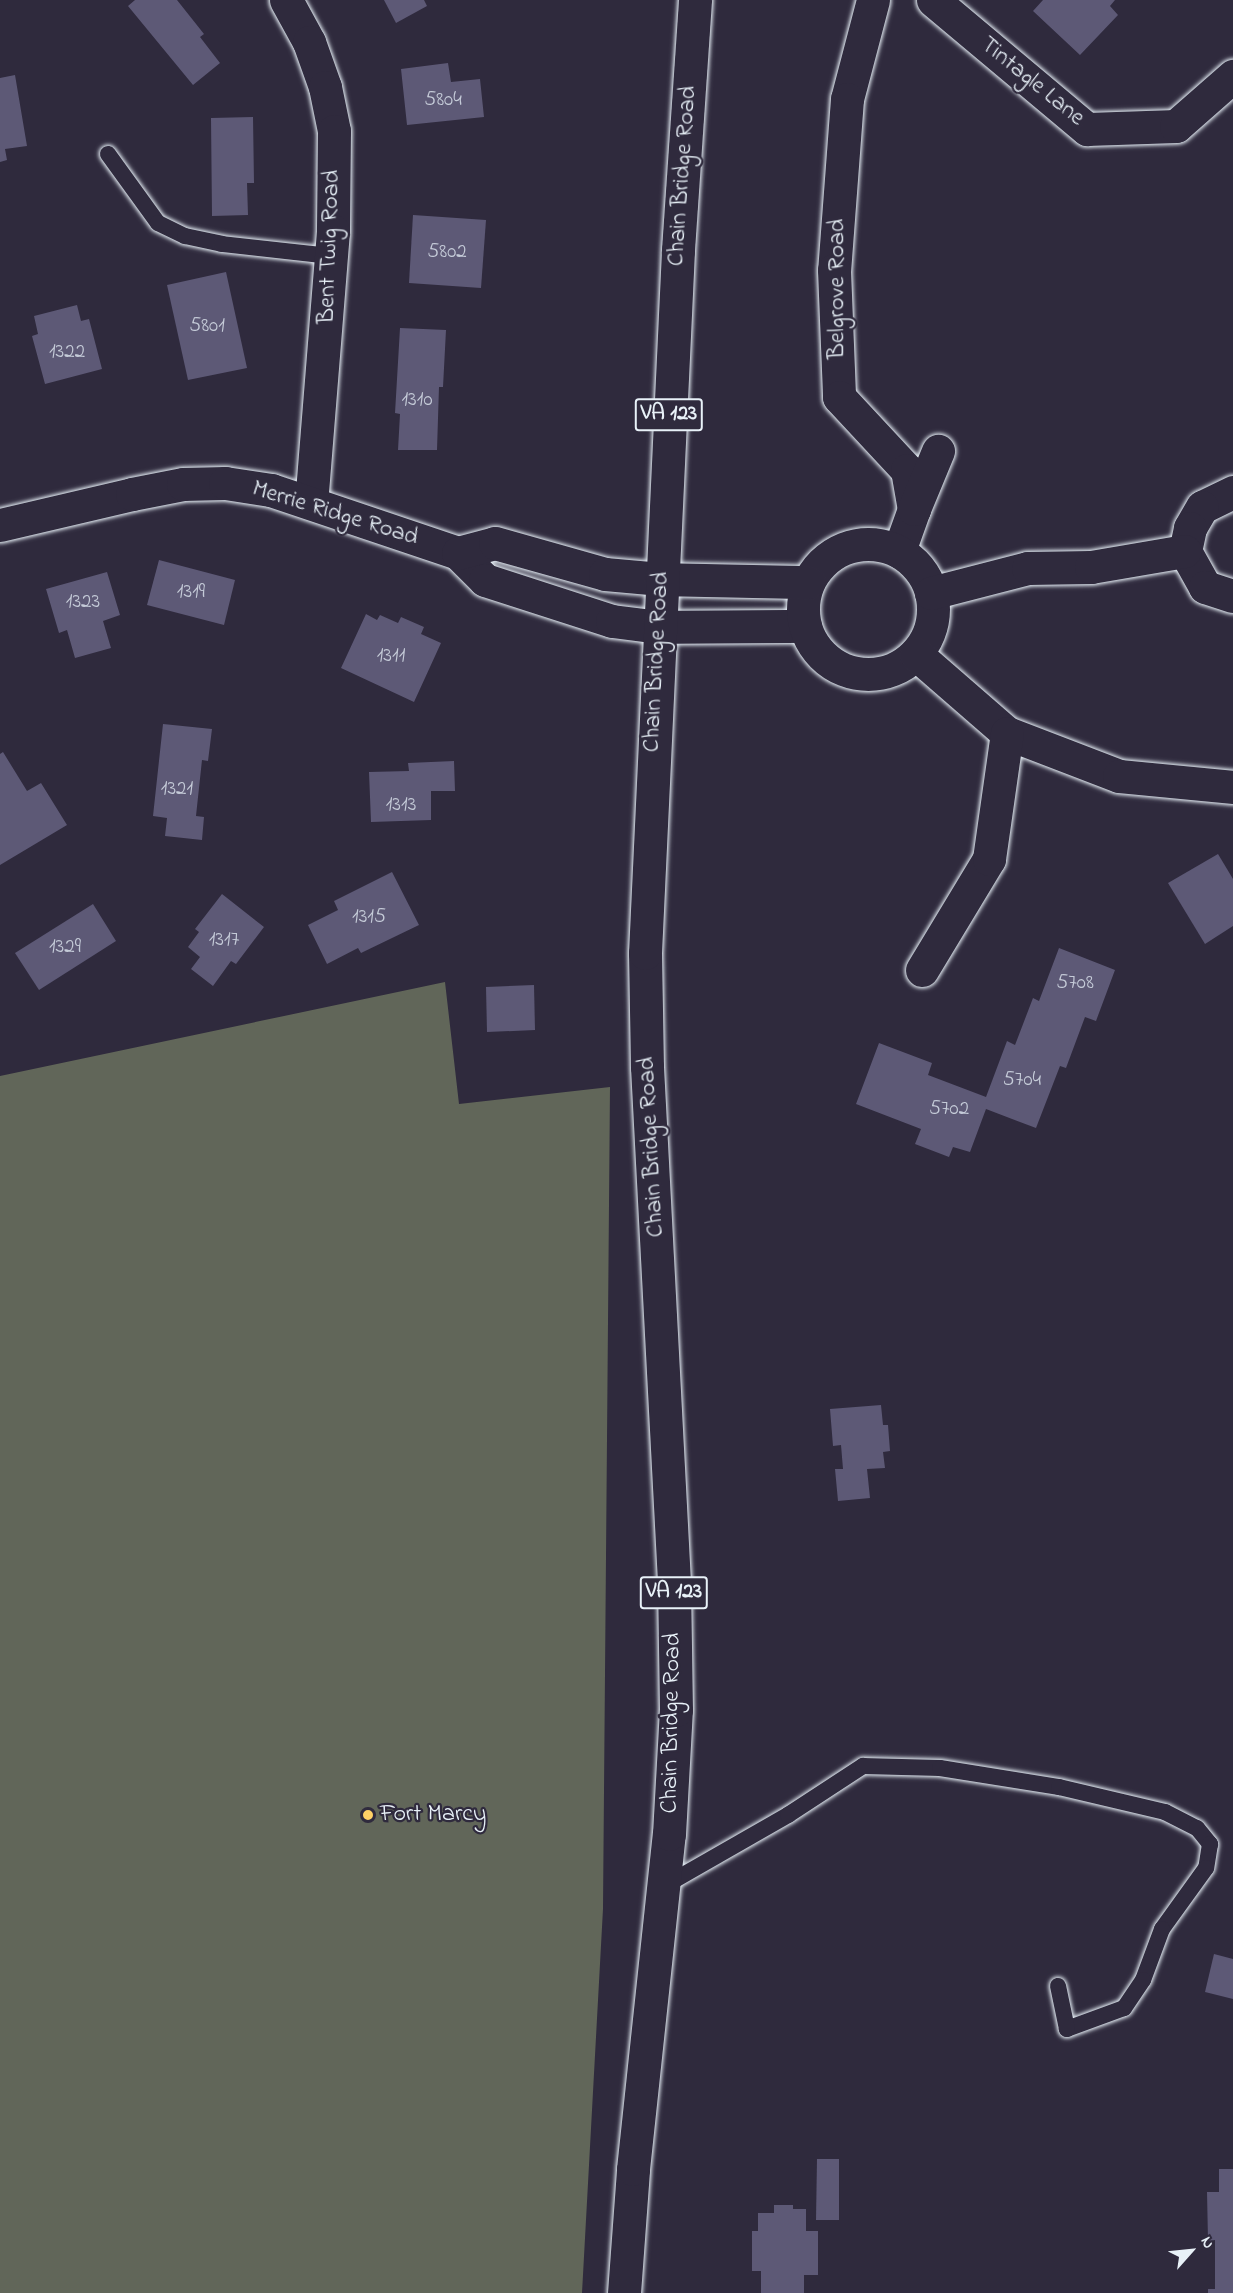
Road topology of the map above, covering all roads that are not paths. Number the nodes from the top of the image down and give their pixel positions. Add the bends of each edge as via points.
1 (286, 0) edge
2 (695, 0) edge
3 (873, 0) edge
4 (933, 0) edge
5 (1233, 76) edge
6 (108, 154) dead end
7 (331, 256) junction
8 (938, 451) dead end
9 (1233, 492) edge
10 (311, 502) junction
11 (914, 509) junction
12 (0, 525) edge
13 (1185, 551) junction
14 (899, 552) junction
15 (458, 553) junction
16 (661, 579) junction
17 (808, 582) junction
18 (931, 593) junction
19 (1233, 596) edge
20 (805, 626) junction
21 (659, 627) junction
22 (916, 654) junction
23 (1007, 733) junction
24 (1233, 787) edge
25 (922, 970) dead end
26 (664, 1886) junction
27 (1058, 1986) dead end
28 (624, 2293) edge

1 - 7 street, Bent Twig Road via 309,42 325,87 334,131
2 - 16 street, Chain Bridge Road / VA 123
3 - 11 street, Belgrove Road via 847,99 834,270 839,397 907,470
4 - 5 street, Tintagle Lane via 1087,129 1176,126
6 - 7 lane via 158,223 185,236
7 - 10 street, Bent Twig Road
8 - 11 street
9 - 13 street via 1202,507 1190,528
10 - 12 street, Merrie Ridge Road via 271,490 225,483 183,484
10 - 15 street, Merrie Ridge Road
11 - 14 street, Belgrove Road
13 - 18 street via 1091,567 1028,568
13 - 19 street via 1205,587
14 - 17 street via 879,544 858,544 837,551 820,564
14 - 18 street via 915,563
15 - 16 street via 495,543 605,574
15 - 21 street, Merrie Ridge Road via 485,580 612,621
16 - 17 street
16 - 21 street, Chain Bridge Road / VA 123
17 - 20 street via 803,598
18 - 22 street via 933,618 928,638
20 - 21 street, Merrie Ridge Road
20 - 22 street via 817,651 834,666 855,674 878,675 898,668
21 - 26 street, Chain Bridge Road / VA 123 via 645,964 676,1648 673,1774
22 - 23 street
23 - 24 street via 1119,776
23 - 25 street via 989,859
26 - 27 lane via 788,1815 863,1766 940,1768 1059,1787 1165,1812 1197,1828 1210,1844 1206,1868 1162,1929 1143,1980 1124,2008 1067,2029
26 - 28 street, Chain Bridge Road / VA 123 via 637,2129

